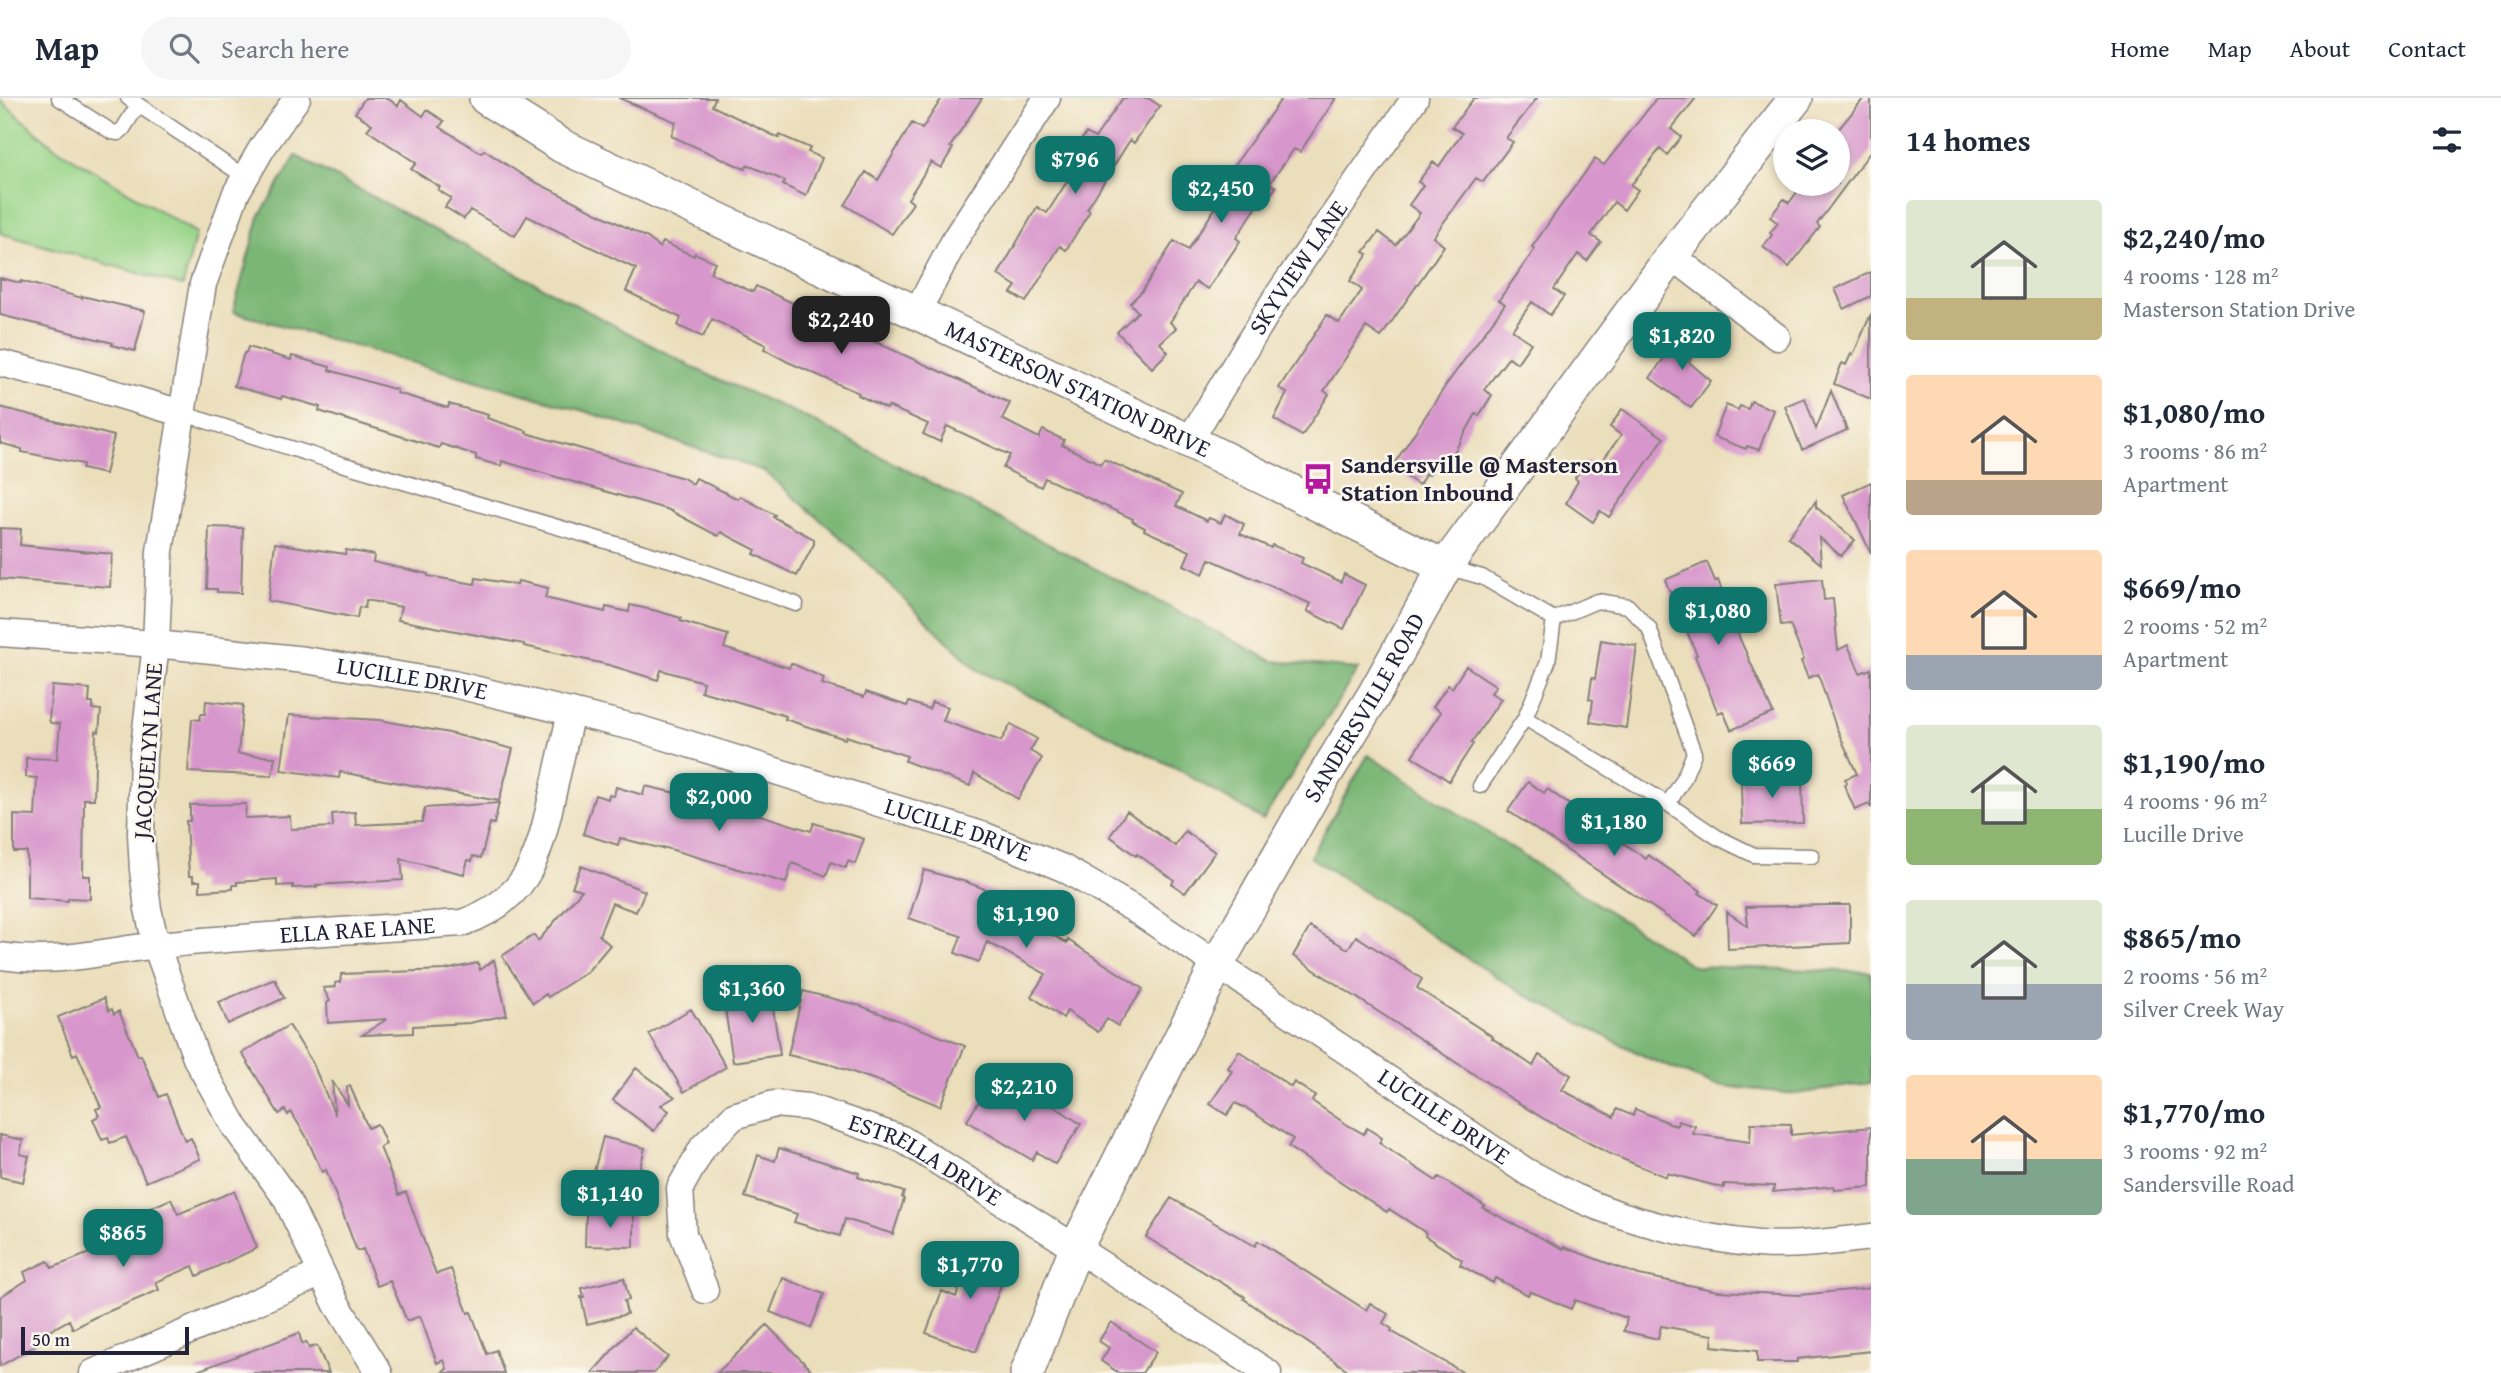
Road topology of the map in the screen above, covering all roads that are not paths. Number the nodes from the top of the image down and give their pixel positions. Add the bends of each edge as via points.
1 (59, 98) edge
2 (297, 98) edge
3 (486, 98) edge
4 (1047, 98) edge
5 (1415, 98) edge
6 (1796, 98) edge
7 (133, 102) edge
8 (245, 177) junction
9 (1672, 256) junction
10 (916, 314) junction
11 (1777, 337) dead end
12 (0, 363) edge
13 (181, 413) junction
14 (1189, 441) junction
15 (1445, 567) junction
16 (796, 604) dead end
17 (1553, 619) junction
18 (0, 633) edge
19 (156, 644) junction
20 (571, 712) junction
21 (1525, 718) junction
22 (1480, 786) dead end
23 (1668, 804) junction
24 (1812, 856) dead end
25 (156, 945) junction
26 (0, 956) edge
27 (1218, 963) junction
28 (1871, 1237) edge
29 (1076, 1248) junction
30 (320, 1274) junction
31 (705, 1290) dead end
32 (93, 1373) edge
33 (379, 1373) edge
34 (1027, 1373) edge
35 (1268, 1373) edge

1 - 7 lane via 118,133
2 - 8 street, JACQUELYN LANE
3 - 10 street, MASTERSON STATION DRIVE via 562,146
4 - 10 street via 957,236
5 - 14 street, SKYVIEW LANE via 1276,298
6 - 9 street, SANDERSVILLE ROAD
7 - 8 lane
8 - 13 street, JACQUELYN LANE via 220,231 203,284
9 - 11 street
9 - 15 street, SANDERSVILLE ROAD
10 - 14 street, MASTERSON STATION DRIVE
12 - 13 street
13 - 16 lane via 681,563
13 - 19 street, JACQUELYN LANE via 160,551
14 - 15 street, MASTERSON STATION DRIVE
15 - 17 lane via 1482,577
15 - 27 street, SANDERSVILLE ROAD
17 - 21 lane via 1548,662
17 - 23 lane via 1597,601 1628,606 1649,628 1694,753
18 - 19 street, LUCILLE DRIVE
19 - 20 street, LUCILLE DRIVE via 377,670
19 - 25 street, JACQUELYN LANE via 143,755 141,834
20 - 25 street, ELLA RAE LANE via 542,843 521,883 494,909 462,923
20 - 27 street, LUCILLE DRIVE via 637,728 985,836 1063,867
21 - 22 lane
21 - 23 lane
23 - 24 lane via 1754,855
25 - 26 street, ELLA RAE LANE via 79,958
25 - 30 street, JACQUELYN LANE via 201,1067 235,1126 286,1198
27 - 28 street, LUCILLE DRIVE via 1527,1172 1576,1197 1634,1218 1760,1244
27 - 29 street, SANDERSVILLE ROAD
29 - 31 street, ESTRELLA DRIVE via 902,1139 808,1107 774,1104 734,1116 703,1147 680,1188 683,1234
29 - 34 street, SANDERSVILLE ROAD
29 - 35 street, ESTRELLA DRIVE
30 - 32 street
30 - 33 street, JACQUELYN LANE

